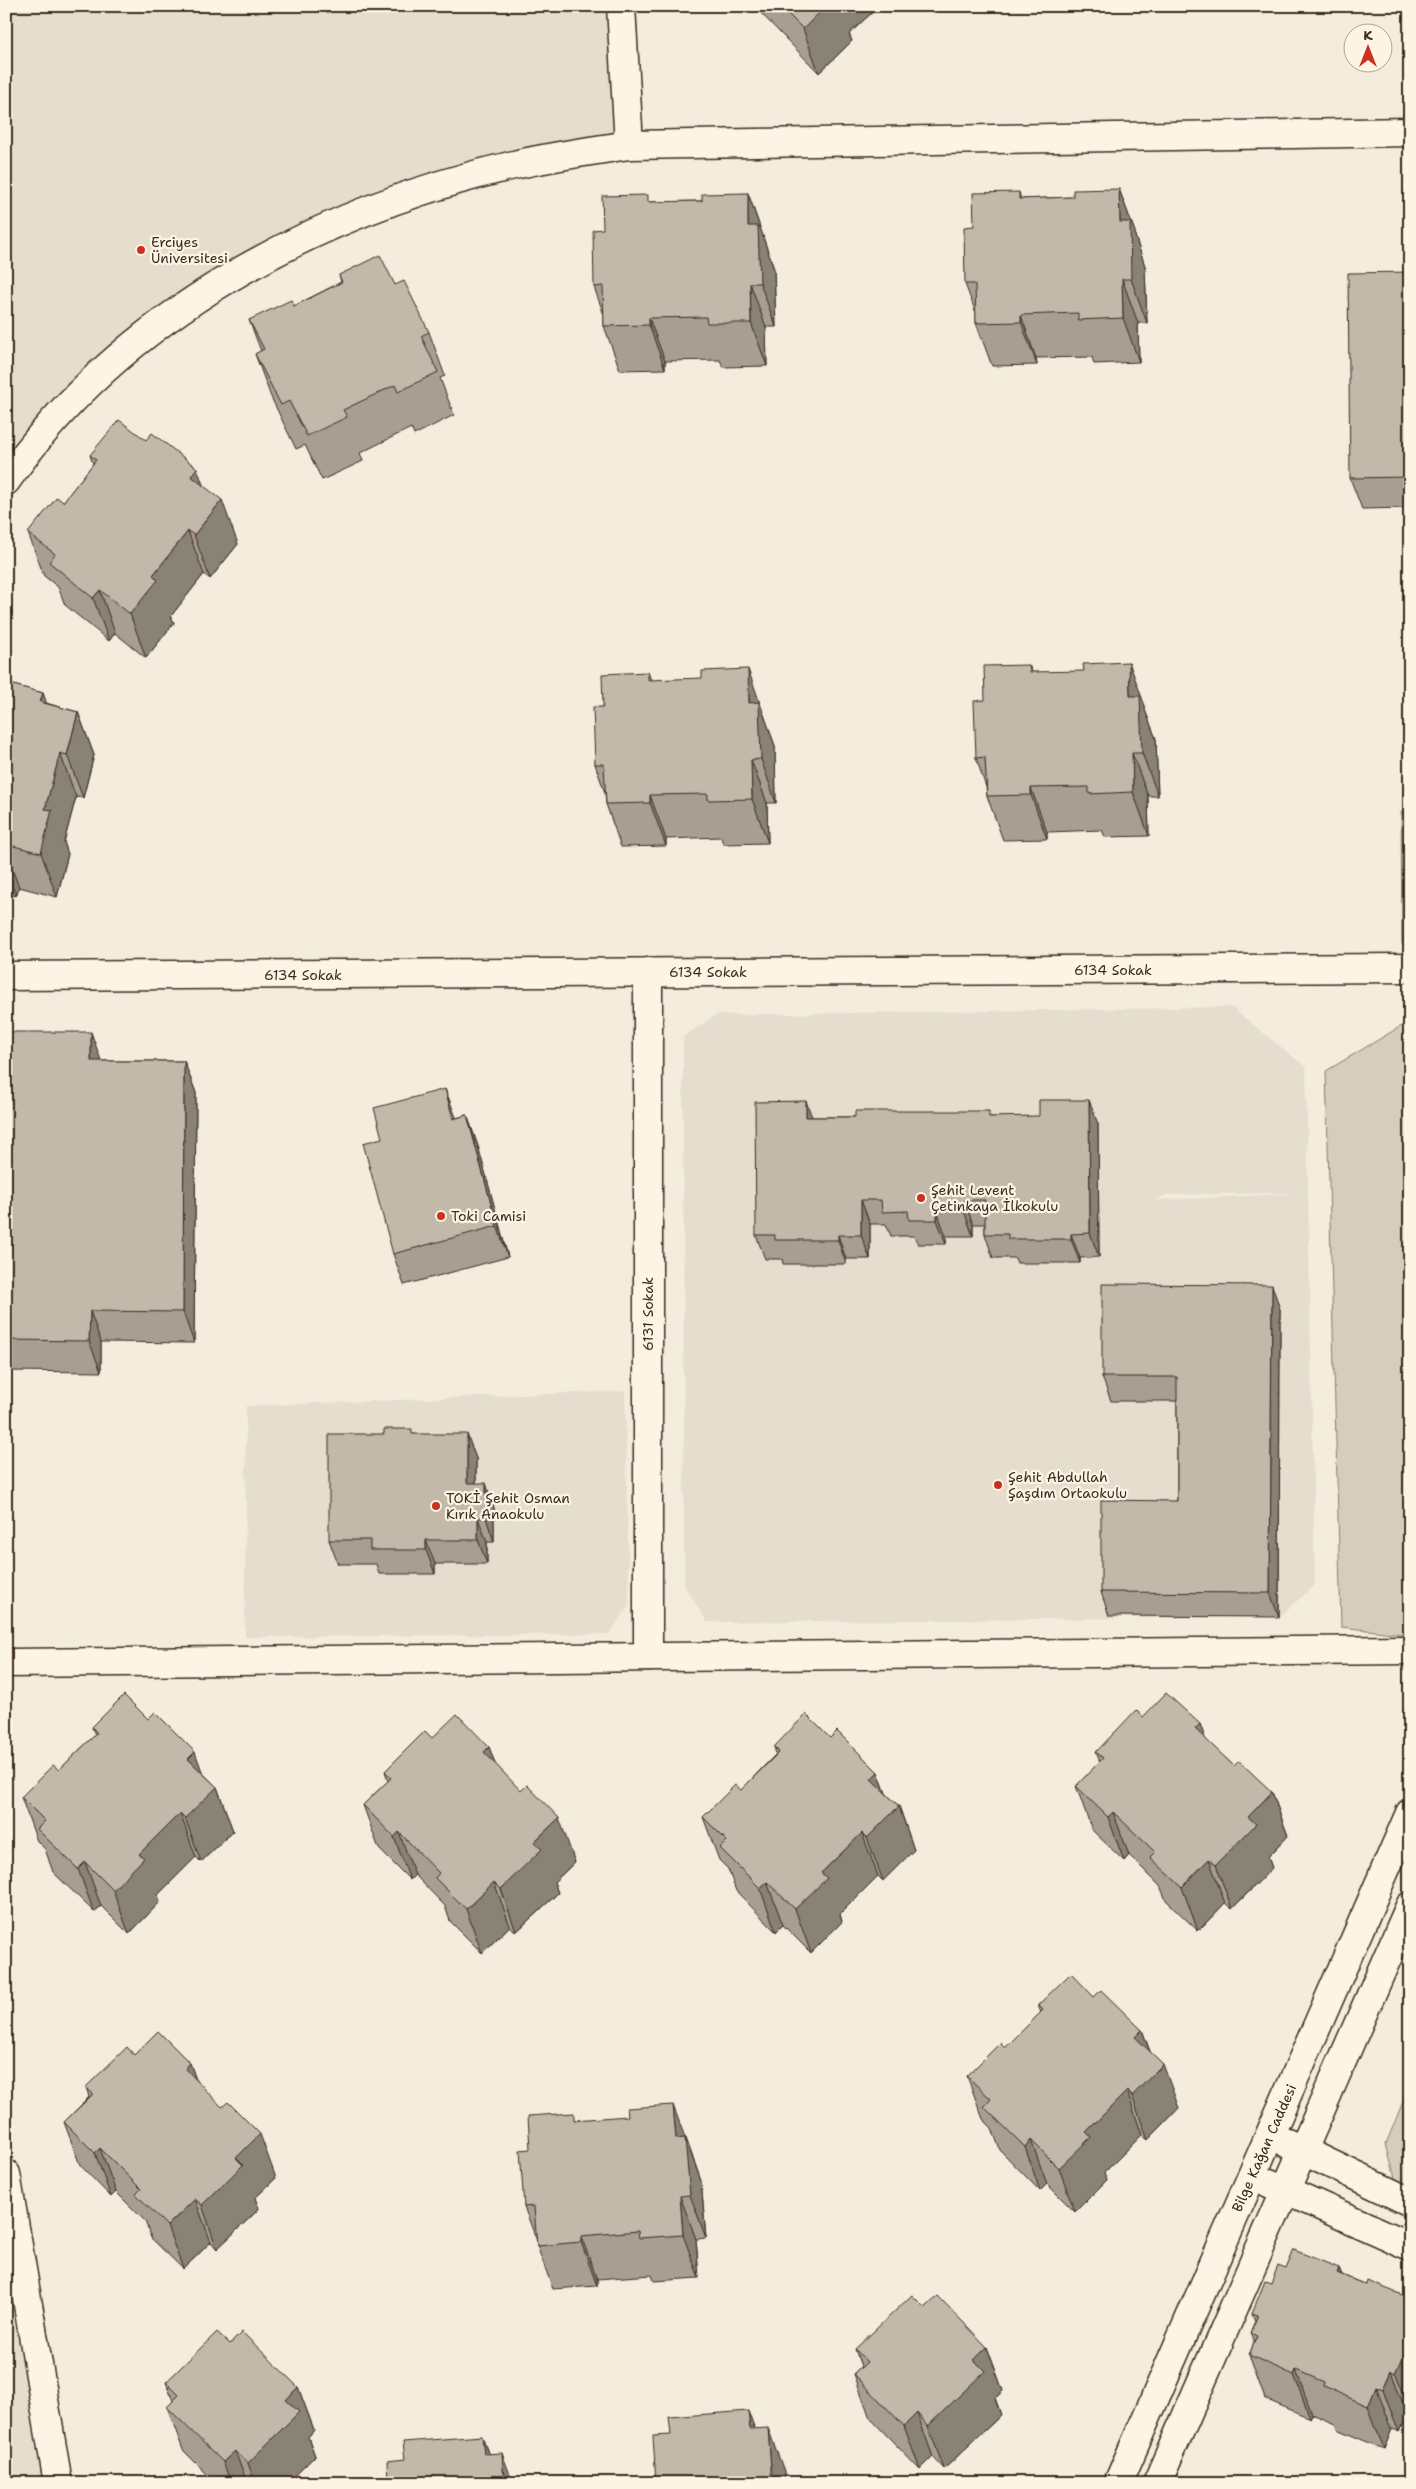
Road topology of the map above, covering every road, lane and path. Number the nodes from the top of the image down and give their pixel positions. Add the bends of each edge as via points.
1 (621, 6) edge
2 (1410, 132) edge
3 (629, 145) junction
4 (6, 481) edge
5 (1410, 968) edge
6 (648, 972) junction
7 (6, 976) edge
8 (1410, 1650) edge
9 (648, 1657) junction
10 (6, 1663) edge
11 (1410, 1813) edge
12 (1410, 1906) edge
13 (1270, 2135) junction
14 (1303, 2150) junction
15 (6, 2174) edge
16 (1251, 2176) junction
17 (1286, 2190) junction
18 (1410, 2202) edge
19 (1410, 2246) edge
20 (58, 2483) edge
21 (1118, 2483) edge
22 (1157, 2483) edge

1 - 3 street
2 - 3 street
3 - 4 street via 523,163 401,198 336,224 241,271 162,322 116,359 42,435
5 - 6 street, 6134 Sokak
6 - 7 street, 6134 Sokak
6 - 9 street, 6131 Sokak
8 - 9 street
9 - 10 street
11 - 13 street, Bilge Kağan Caddesi
12 - 14 street
13 - 14 street
13 - 16 street, Bilge Kağan Caddesi
14 - 17 street
14 - 18 street
15 - 20 street
16 - 17 street
16 - 21 street, Bilge Kağan Caddesi
17 - 19 street
17 - 22 street

